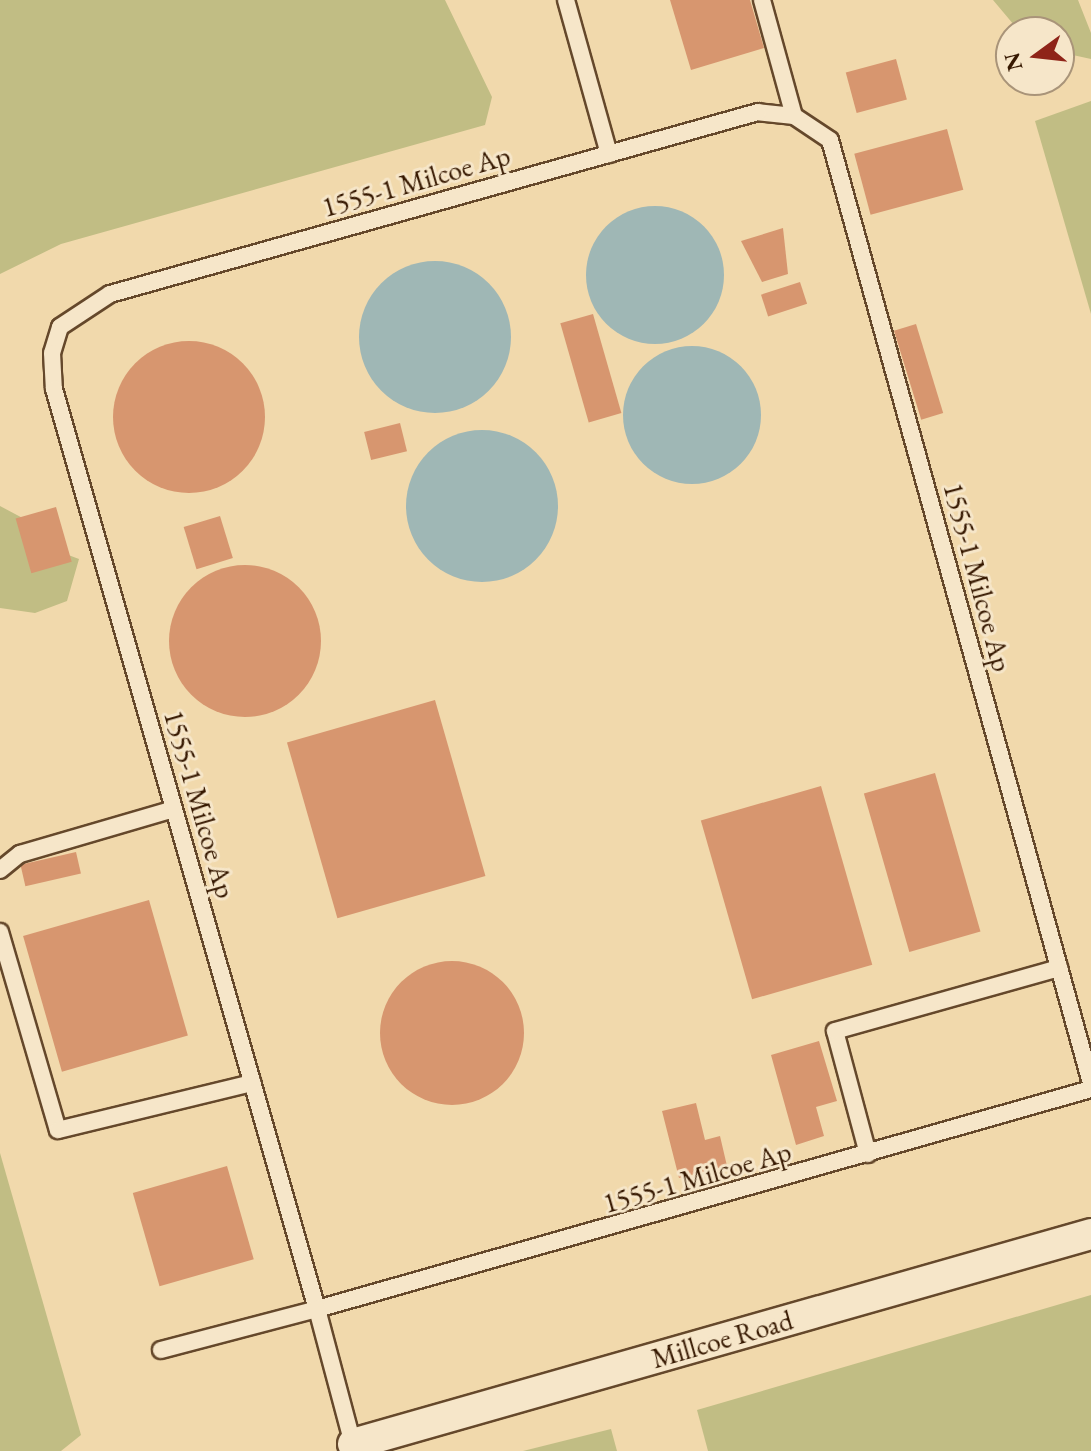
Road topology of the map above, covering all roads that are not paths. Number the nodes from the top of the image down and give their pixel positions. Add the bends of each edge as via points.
1 (566, 0) edge
2 (762, 0) edge
3 (794, 116) junction
4 (609, 154) junction
5 (174, 809) junction
6 (0, 870) edge
7 (0, 932) edge
8 (1059, 968) junction
9 (252, 1083) junction
10 (1091, 1083) edge
11 (1091, 1089) edge
12 (868, 1154) junction
13 (1091, 1234) edge
14 (317, 1309) junction
15 (161, 1350) dead end
16 (353, 1444) joint

1 - 4 lane
2 - 3 lane
3 - 4 lane, 1555-1 Milcoe Ap via 758,112
3 - 8 lane, 1555-1 Milcoe Ap via 830,140
4 - 5 lane, 1555-1 Milcoe Ap via 110,294 60,327 52,353 54,389
5 - 6 lane via 20,854
5 - 9 lane, 1555-1 Milcoe Ap
7 - 9 lane via 58,1130
8 - 10 lane, 1555-1 Milcoe Ap
8 - 12 lane via 835,1031
9 - 14 lane, 1555-1 Milcoe Ap
11 - 12 lane, 1555-1 Milcoe Ap
12 - 14 lane, 1555-1 Milcoe Ap
13 - 16 street, Millcoe Road
14 - 15 lane
14 - 16 lane, 1555-1 Milcoe Ap

